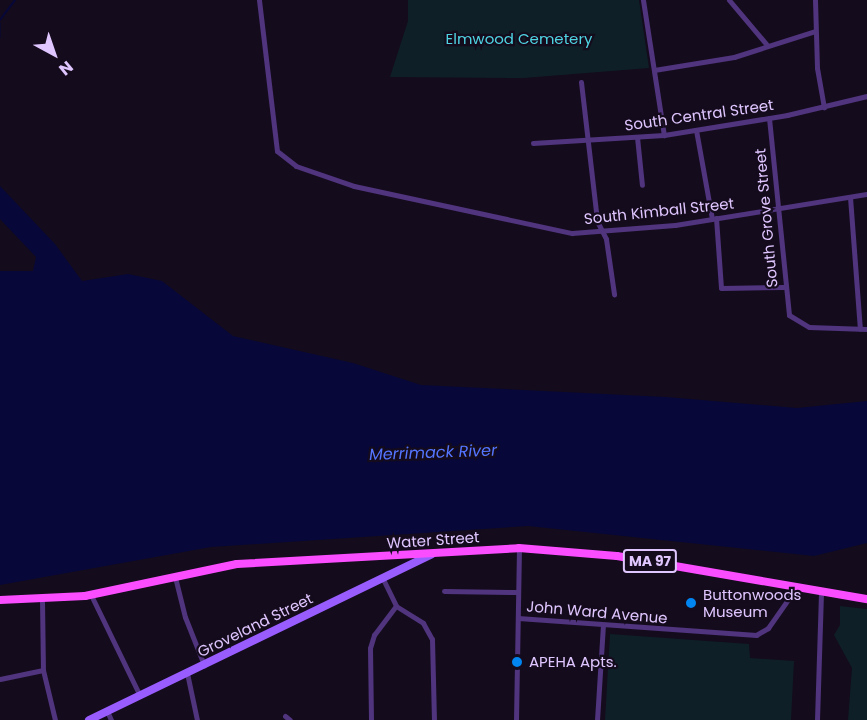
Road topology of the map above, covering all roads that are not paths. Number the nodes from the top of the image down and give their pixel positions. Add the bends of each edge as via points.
1 (259, 0) edge
2 (643, 0) edge
3 (729, 0) edge
4 (815, 0) edge
5 (814, 31) junction
6 (767, 45) junction
7 (654, 70) junction
8 (581, 82) dead end
9 (866, 98) edge
10 (824, 107) junction
11 (769, 118) junction
12 (696, 130) junction
13 (664, 135) junction
14 (637, 137) junction
15 (591, 140) junction
16 (533, 143) dead end
17 (642, 185) dead end
18 (867, 194) edge
19 (850, 197) junction
20 (778, 208) junction
21 (714, 218) junction
22 (602, 230) junction
23 (784, 287) junction
24 (614, 294) dead end
25 (864, 329) edge
26 (519, 548) junction
27 (432, 554) junction
28 (175, 575) junction
29 (383, 579) junction
30 (796, 588) junction
31 (444, 591) dead end
32 (518, 592) junction
33 (821, 592) junction
34 (91, 595) junction
35 (867, 599) edge
36 (0, 600) edge
37 (42, 600) junction
38 (396, 606) junction
39 (518, 618) junction
40 (603, 625) junction
41 (204, 665) junction
42 (43, 670) junction
43 (187, 673) junction
44 (0, 679) edge
45 (140, 696) junction
46 (107, 711) junction
47 (55, 720) edge
48 (89, 720) edge
49 (111, 720) edge
50 (197, 720) edge
51 (371, 720) edge
52 (434, 720) edge
53 (516, 720) edge
54 (597, 720) edge
55 (817, 720) edge

1 - 22 street, South Kimball Street via 275,144 283,158 313,172 394,195 553,230
2 - 7 street
3 - 6 street
4 - 5 street
5 - 6 street
5 - 10 street
6 - 7 street via 734,57
7 - 13 street
8 - 15 street
9 - 10 street, South Central Street
10 - 11 street, South Central Street
11 - 12 street, South Central Street
11 - 20 street, South Grove Street
12 - 13 street, South Central Street
12 - 21 street
13 - 14 street, South Central Street
14 - 15 street, South Central Street
14 - 17 street
15 - 16 street, South Central Street
15 - 22 street via 597,221
18 - 19 street, South Kimball Street
19 - 20 street, South Kimball Street
19 - 25 street
20 - 21 street, South Kimball Street
20 - 23 street, South Grove Street
21 - 22 street, South Kimball Street
21 - 23 street via 721,288
22 - 24 street
23 - 25 street, South Grove Street via 789,315 809,327
26 - 27 main road, Water Street / MA 97
26 - 30 main road, Water Street / MA 97 via 634,559
26 - 32 street
27 - 28 main road, Water Street / MA 97 via 237,564
27 - 29 main road, Groveland Street
28 - 34 main road, Water Street / MA 97
28 - 41 street via 185,617
29 - 38 street
29 - 41 main road, Groveland Street
30 - 33 main road, Water Street / MA 97
30 - 40 street, John Ward Avenue via 773,623 756,635
31 - 32 street
32 - 39 street
33 - 35 main road, Water Street / MA 97
33 - 55 street
34 - 37 main road, Water Street / MA 97
34 - 45 street
36 - 37 main road, Water Street / MA 97
37 - 42 street
38 - 51 street via 369,648
38 - 52 street via 423,623 432,639
39 - 40 street, John Ward Avenue
39 - 53 street
40 - 54 street
41 - 43 main road, Groveland Street
42 - 44 street
42 - 47 street
43 - 45 main road, Groveland Street
43 - 50 street
45 - 46 main road, Groveland Street
46 - 48 main road, Groveland Street
46 - 49 street

